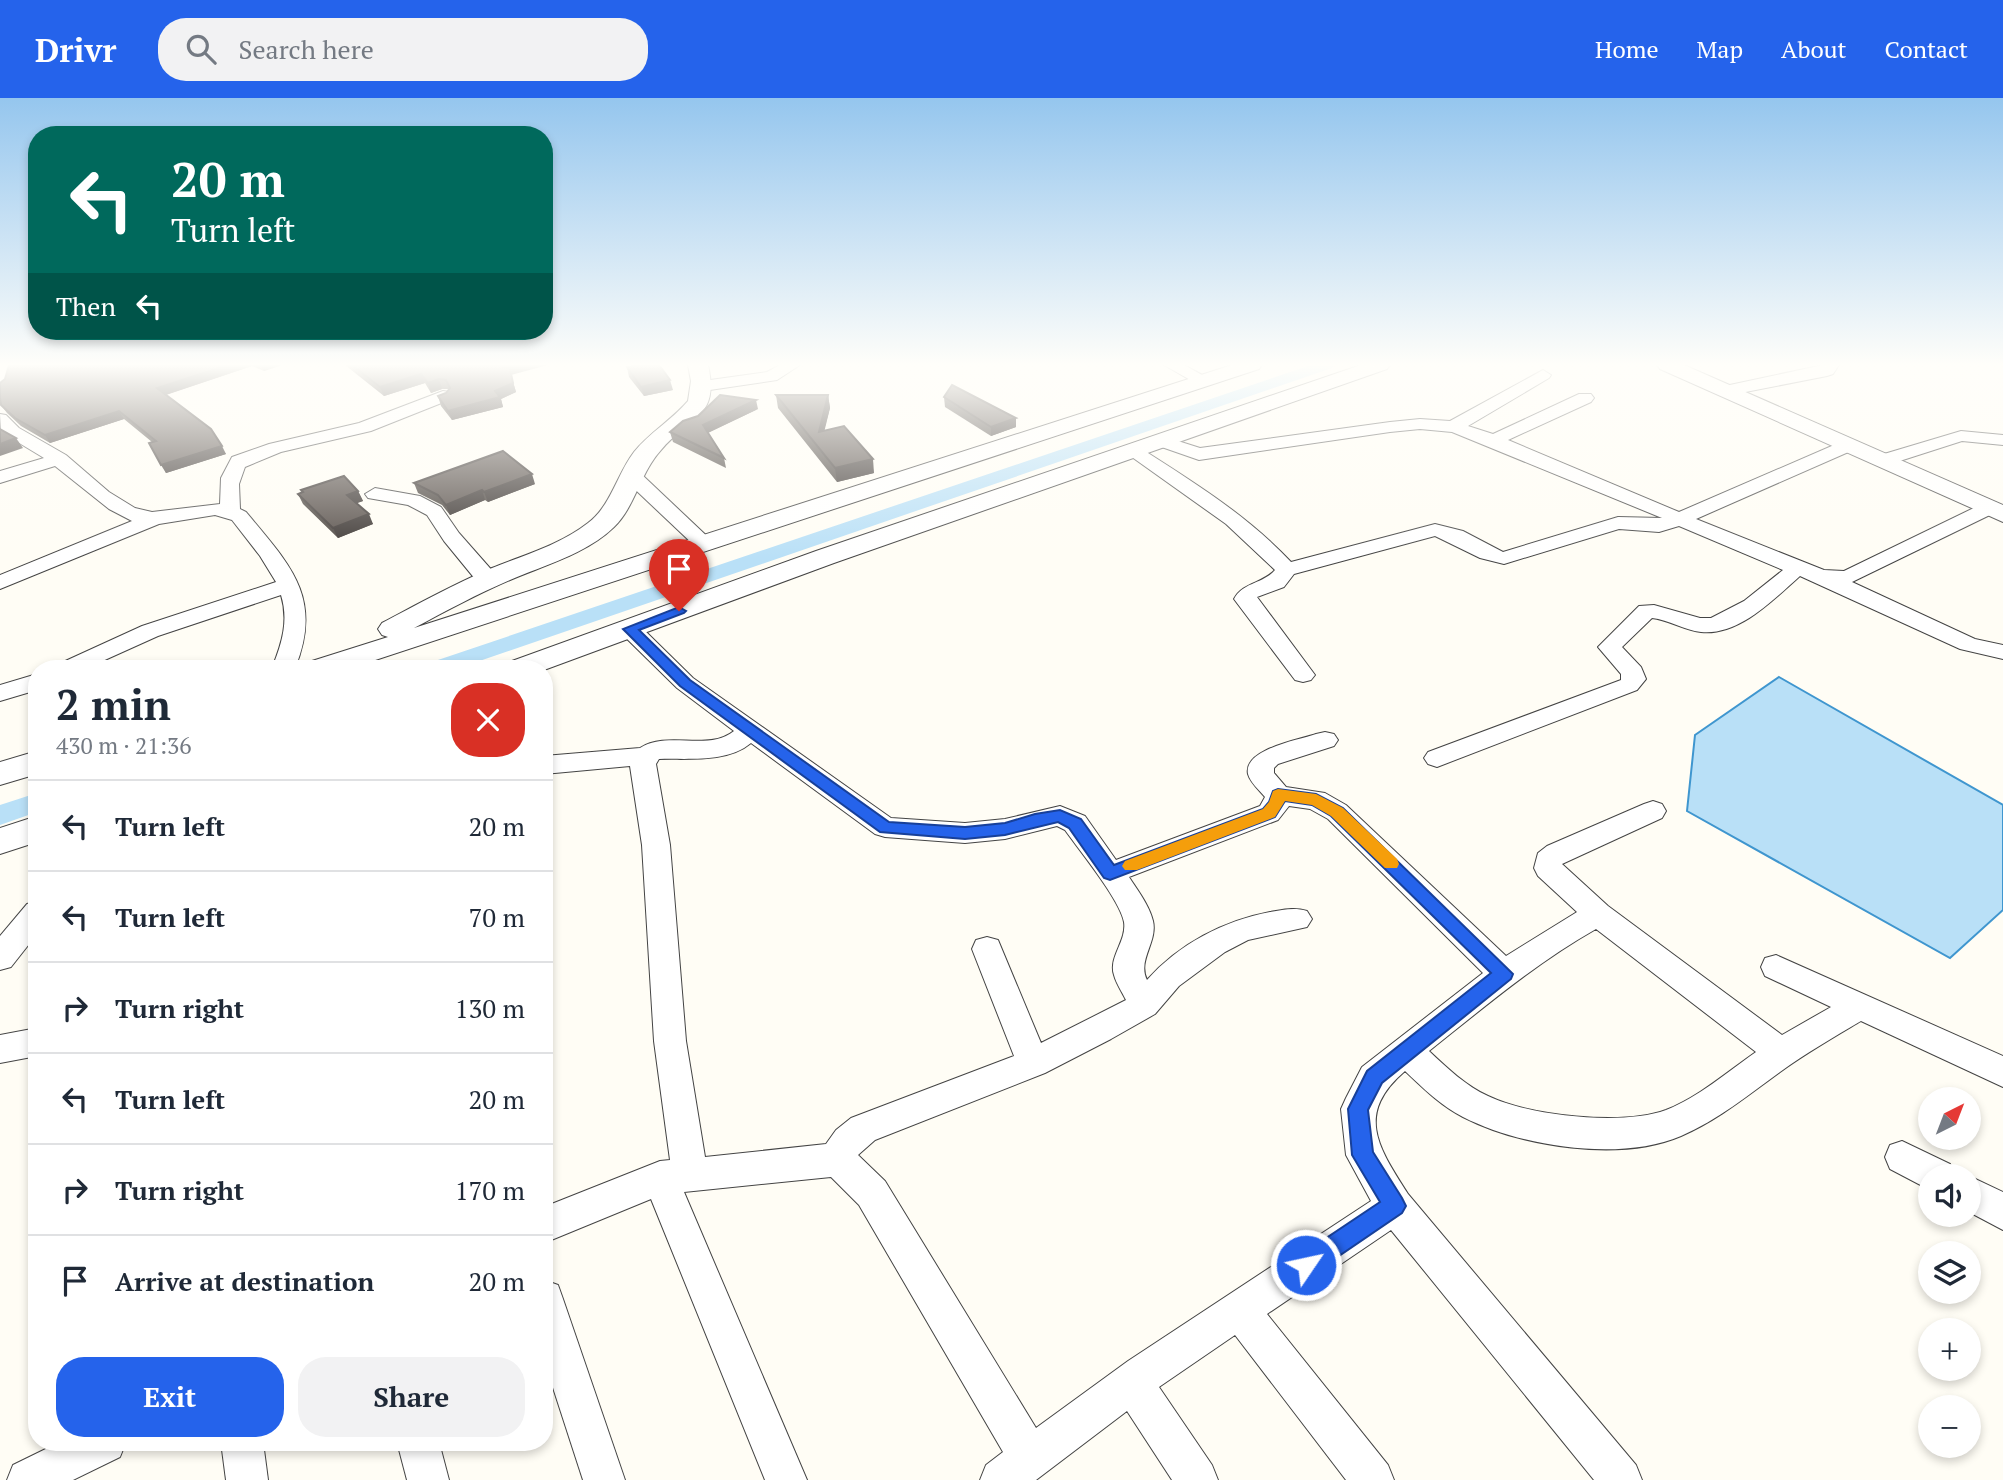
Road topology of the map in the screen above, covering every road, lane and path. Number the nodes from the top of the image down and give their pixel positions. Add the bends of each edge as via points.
1 (9, 429) edge
2 (354, 429) edge
3 (667, 429) edge
4 (1056, 429) edge
5 (1189, 429) edge
6 (1372, 429) edge
7 (1462, 429) edge
8 (1517, 429) edge
9 (1811, 429) edge
10 (1159, 440) junction
11 (1494, 440) junction
12 (2003, 440) edge
13 (1847, 446) junction
14 (1131, 450) junction
15 (59, 459) junction
16 (1881, 461) junction
17 (631, 475) junction
18 (0, 477) edge
19 (375, 494) dead end
20 (230, 510) junction
21 (1996, 511) edge
22 (158, 517) junction
23 (1679, 519) junction
24 (704, 544) junction
25 (1797, 568) junction
26 (1287, 570) junction
27 (1822, 576) junction
28 (488, 580) junction
29 (0, 583) edge
30 (289, 585) junction
31 (630, 629) junction
32 (2003, 652) edge
33 (87, 660) edge
34 (288, 660) edge
35 (331, 660) edge
36 (347, 660) edge
37 (544, 660) edge
38 (1303, 675) dead end
39 (28, 685) edge
40 (0, 693) edge
41 (750, 731) junction
42 (1325, 740) dead end
43 (646, 756) junction
44 (1437, 758) dead end
45 (553, 764) edge
46 (28, 765) edge
47 (0, 774) edge
48 (1278, 795) junction
49 (1653, 811) dead end
50 (28, 832) edge
51 (0, 841) edge
52 (1110, 873) junction
53 (1598, 914) junction
54 (1297, 919) dead end
55 (28, 923) edge
56 (988, 949) dead end
57 (0, 957) edge
58 (1776, 967) dead end
59 (1504, 974) junction
60 (1144, 1005) junction
61 (1858, 1007) junction
62 (28, 1044) edge
63 (0, 1049) edge
64 (1405, 1051) junction
65 (1781, 1052) junction
66 (1033, 1063) junction
67 (2003, 1072) edge
68 (1902, 1157) dead end
69 (836, 1160) junction
70 (1918, 1166) edge
71 (675, 1176) junction
72 (1981, 1200) edge
73 (1395, 1206) junction
74 (2003, 1212) edge
75 (553, 1222) edge
76 (1240, 1310) junction
77 (553, 1326) edge
78 (1132, 1383) junction
79 (87, 1451) edge
80 (243, 1451) edge
81 (420, 1451) edge
82 (1013, 1473) edge
83 (28, 1480) edge
84 (247, 1480) edge
85 (428, 1480) edge
86 (604, 1480) edge
87 (786, 1480) edge
88 (1197, 1480) edge
89 (1373, 1480) edge
90 (1621, 1480) edge

1 - 15 street
2 - 20 street via 239,461 230,478
3 - 17 street
4 - 24 street
5 - 10 street
6 - 10 street via 1199,454
7 - 11 street
8 - 11 street
9 - 13 street
10 - 14 street
11 - 23 street
12 - 16 street via 1961,436
13 - 16 street
13 - 23 street
14 - 26 street via 1222,512
14 - 31 street
15 - 18 street
15 - 22 street via 121,509 141,517
16 - 21 street
17 - 24 street
17 - 28 street via 618,505 590,534
19 - 28 street via 413,500 434,511
20 - 22 street
20 - 30 street
21 - 27 street via 1847,577
22 - 29 street
23 - 25 street
23 - 26 street via 1659,526 1618,523 1504,558 1485,553 1465,538 1435,530
24 - 36 street
25 - 27 street
25 - 44 street via 1747,608 1714,625 1647,611 1609,647 1633,673 1629,685
26 - 38 street via 1276,582 1248,593 1245,599
27 - 32 street via 1968,644
28 - 35 street
30 - 33 street via 150,631
30 - 34 street via 298,621
31 - 37 street
31 - 41 street via 685,683
39 - 40 street
41 - 43 street via 724,748 665,749
41 - 52 street via 885,827 965,833 1060,816 1075,824
42 - 48 street via 1269,758 1261,765 1261,775
43 - 45 street
43 - 71 street via 643,764 656,845 670,1041
46 - 47 street
48 - 52 street via 1269,813
48 - 59 street via 1316,800 1337,812
49 - 53 street via 1548,860 1555,877
50 - 51 street
52 - 60 street via 1139,923 1128,973
53 - 59 street
53 - 65 street
54 - 60 street via 1242,929 1214,943 1168,977
55 - 57 street
56 - 66 street
58 - 61 street
59 - 64 street
60 - 66 street
61 - 65 street
61 - 67 street
62 - 63 street
64 - 65 street via 1476,1106 1508,1118 1563,1129 1625,1133 1667,1126 1707,1105
64 - 73 street via 1374,1077 1358,1109 1363,1155
66 - 69 street via 863,1129 848,1140
68 - 70 street
69 - 71 street
69 - 82 street via 855,1172 872,1194
71 - 75 street
71 - 87 street
72 - 74 street
73 - 76 street
73 - 90 street
76 - 78 street
76 - 89 street
77 - 86 street
78 - 82 street
78 - 88 street
79 - 83 street
80 - 84 street
81 - 85 street

